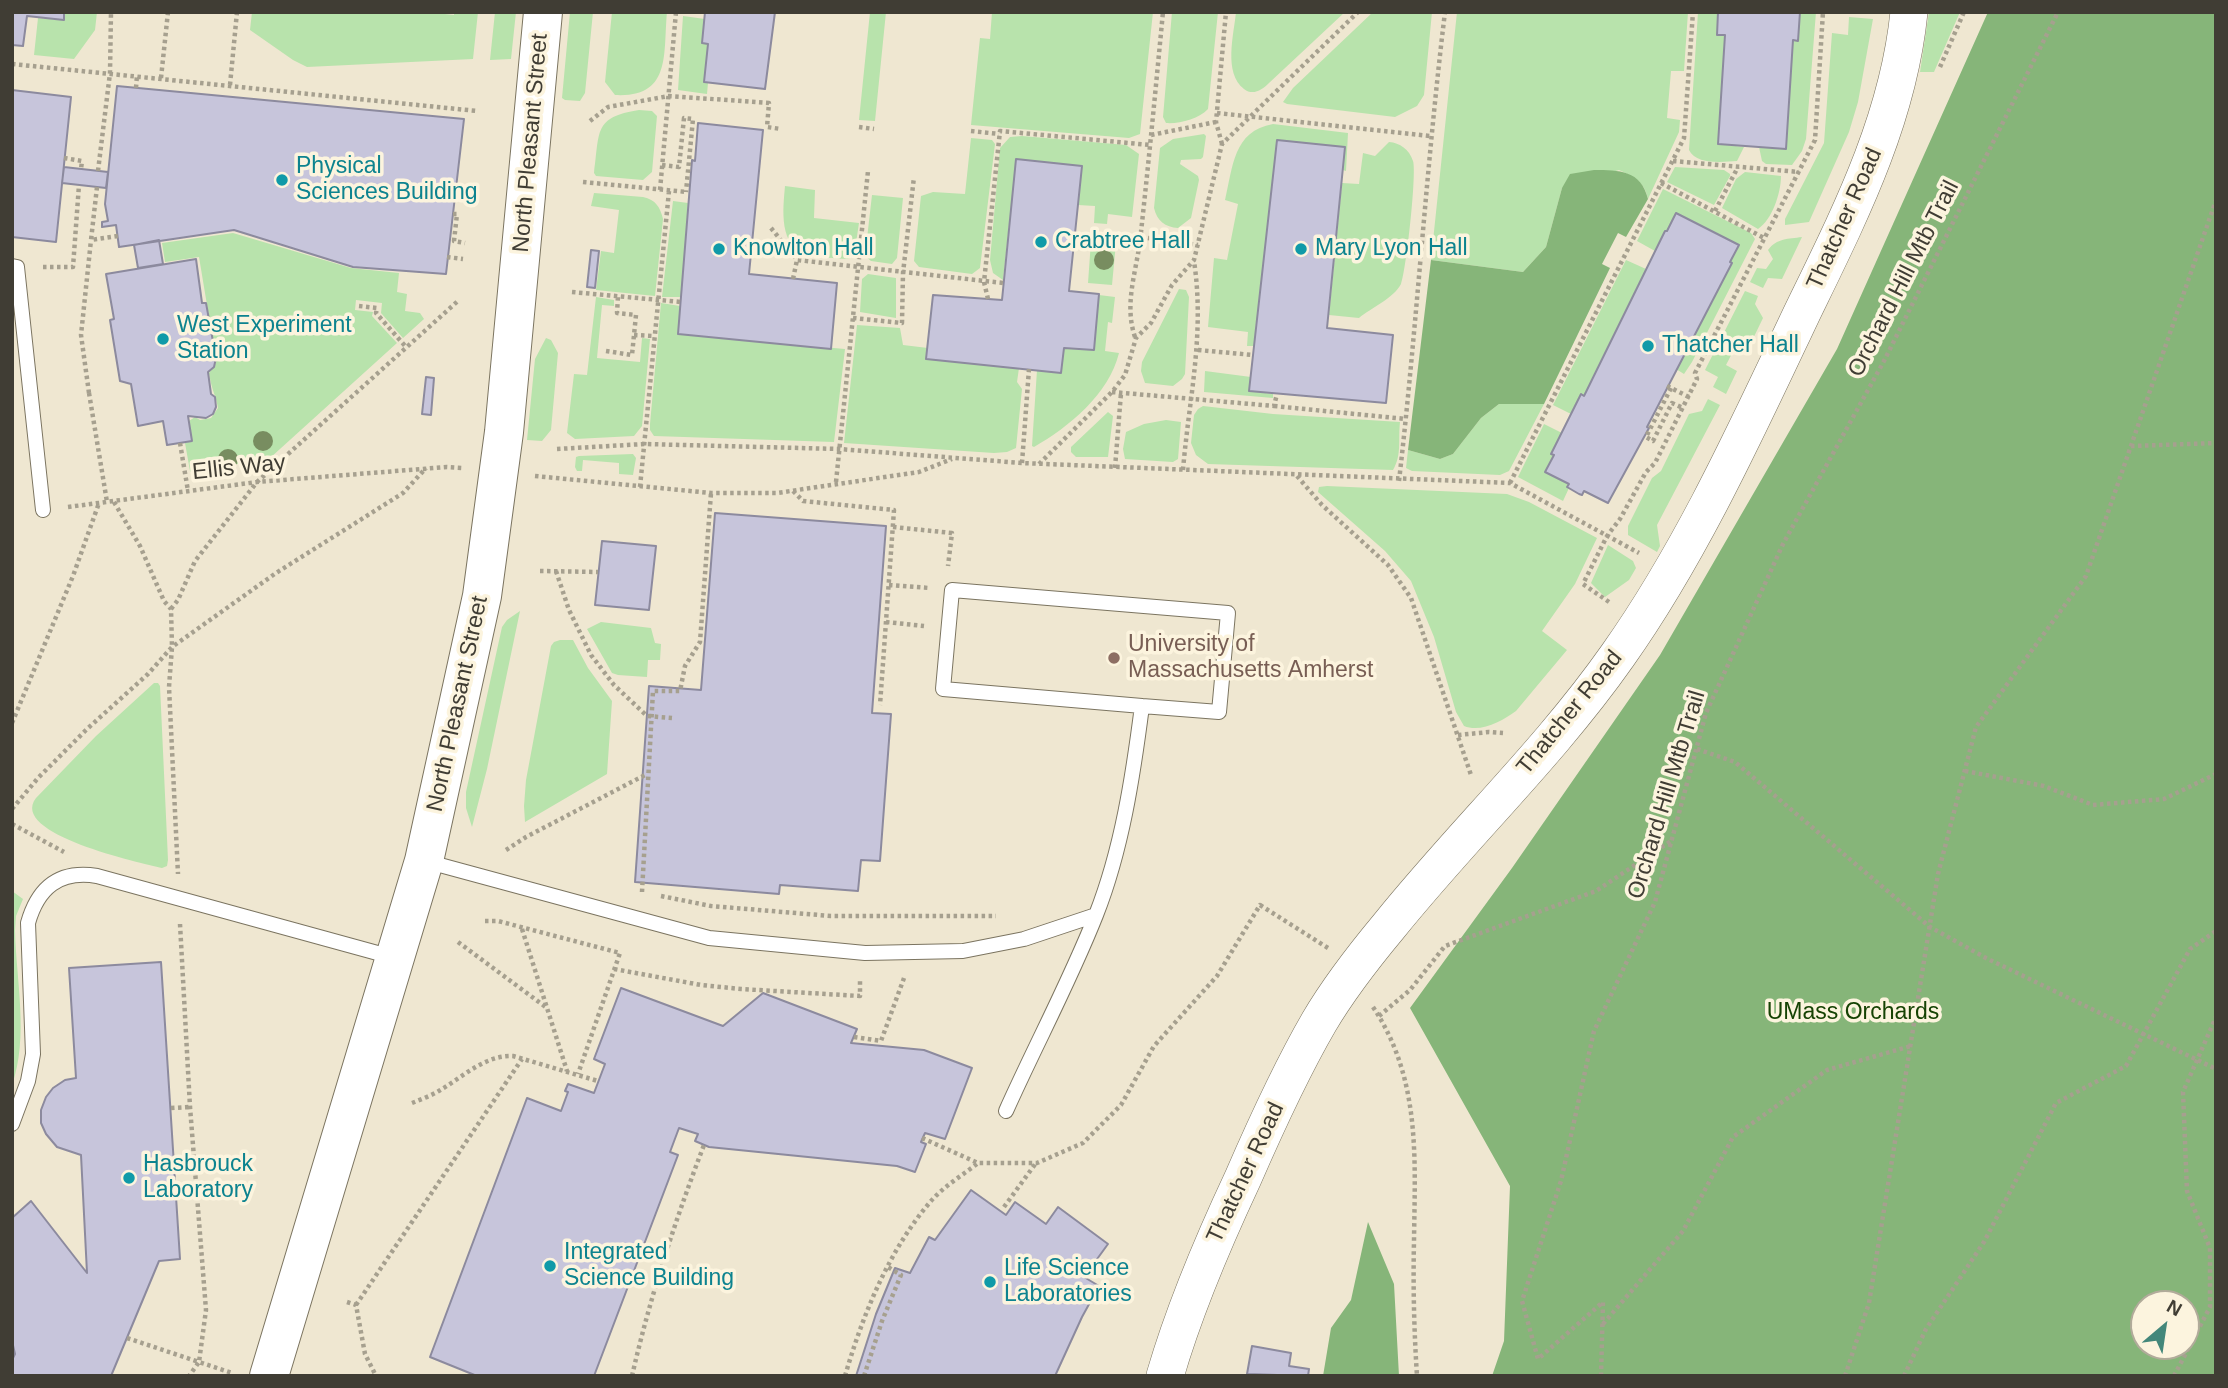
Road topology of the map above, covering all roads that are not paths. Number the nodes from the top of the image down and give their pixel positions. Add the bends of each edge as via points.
1 (542, 12) edge
2 (1909, 12) edge
3 (15, 267) edge
4 (43, 510) road end
5 (1142, 706) junction
6 (424, 861) junction
7 (1096, 915) junction
8 (394, 957) junction
9 (1006, 1111) dead end
10 (12, 1124) edge
11 (252, 1375) edge
12 (1165, 1376) edge

1 - 6 main road, North Pleasant Street via 502,454 482,596
2 - 12 street, Thatcher Road via 1888,117 1859,195 1765,391 1671,570 1589,695 1390,924 1321,1019 1218,1231
3 - 4 lane
5 - 5 lane via 1219,712 1228,614 952,590 943,689
5 - 7 lane via 1134,771
6 - 7 lane via 709,938 865,953 963,951 1024,939
6 - 8 main road, North Pleasant Street
7 - 9 lane
8 - 10 lane via 97,876 60,879 41,893 28,923 33,1054
8 - 11 main road, North Pleasant Street via 365,1060

